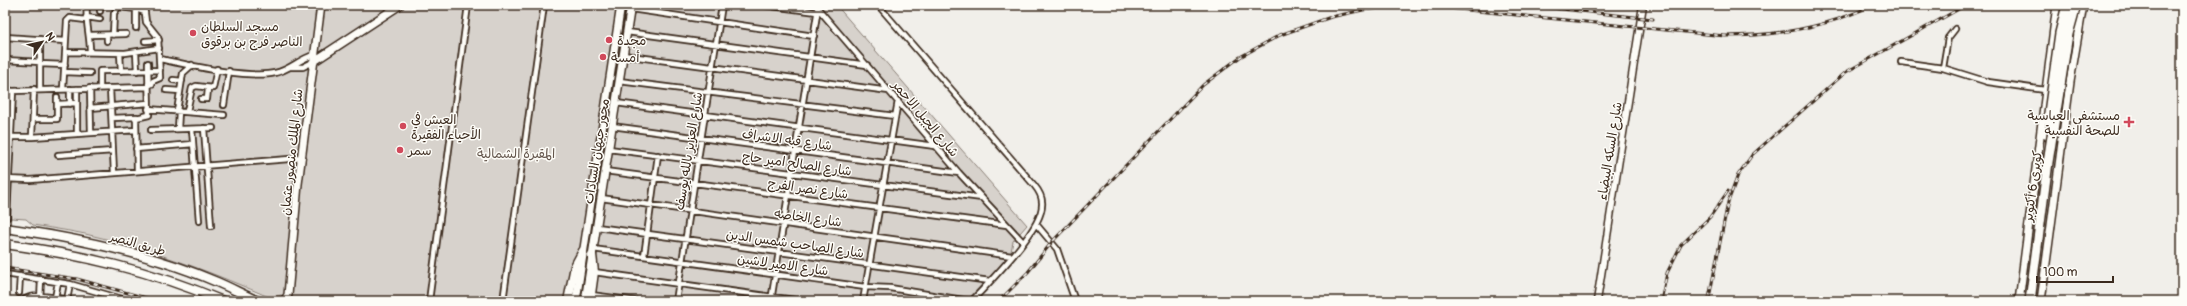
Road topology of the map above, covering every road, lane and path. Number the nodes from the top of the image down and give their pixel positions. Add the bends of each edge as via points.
1 (87, 5) edge
2 (100, 5) edge
3 (144, 5) edge
4 (322, 5) edge
5 (400, 5) edge
6 (468, 5) edge
7 (544, 5) edge
8 (621, 5) edge
9 (722, 5) edge
10 (764, 5) edge
11 (878, 5) edge
12 (1643, 5) edge
13 (2057, 5) edge
14 (2067, 5) edge
15 (2072, 5) edge
16 (2076, 5) edge
17 (2083, 5) edge
18 (119, 6) edge
19 (631, 7) edge
20 (136, 8) junction
21 (817, 8) edge
22 (100, 11) dead end
23 (144, 12) junction
24 (100, 18) dead end
25 (86, 19) junction
26 (719, 23) junction
27 (136, 28) dead end
28 (1955, 29) dead end
29 (627, 32) junction
30 (2078, 33) junction
31 (113, 34) junction
32 (126, 34) dead end
33 (90, 35) junction
34 (107, 35) junction
35 (814, 36) junction
36 (5, 37) edge
37 (40, 40) junction
38 (159, 40) junction
39 (65, 41) junction
40 (107, 41) dead end
41 (145, 41) dead end
42 (716, 45) junction
43 (159, 48) junction
44 (90, 51) junction
45 (66, 52) junction
46 (136, 52) junction
47 (120, 53) junction
48 (623, 55) junction
49 (810, 58) junction
50 (160, 59) junction
51 (313, 59) junction
52 (6, 60) edge
53 (1901, 62) dead end
54 (40, 63) junction
55 (148, 63) dead end
56 (65, 65) junction
57 (192, 65) junction
58 (867, 65) junction
59 (97, 66) dead end
60 (292, 67) junction
61 (712, 67) junction
62 (1943, 68) junction
63 (216, 69) junction
64 (148, 70) junction
65 (160, 70) junction
66 (121, 71) junction
67 (137, 71) junction
68 (229, 71) junction
69 (64, 72) junction
70 (90, 73) dead end
71 (100, 73) junction
72 (5, 76) edge
73 (173, 80) dead end
74 (806, 80) junction
75 (182, 81) junction
76 (619, 81) junction
77 (148, 85) junction
78 (90, 88) junction
79 (100, 88) junction
80 (110, 88) junction
81 (34, 89) junction
82 (40, 89) junction
83 (63, 89) junction
84 (70, 89) junction
85 (77, 89) junction
86 (208, 89) junction
87 (5, 90) edge
88 (166, 90) dead end
89 (2045, 90) junction
90 (13, 91) junction
91 (180, 91) junction
92 (889, 91) junction
93 (708, 92) junction
94 (58, 97) dead end
95 (201, 99) dead end
96 (5, 101) edge
97 (12, 101) junction
98 (898, 101) junction
99 (77, 103) junction
100 (148, 103) junction
101 (616, 103) junction
102 (58, 104) junction
103 (70, 104) junction
104 (224, 105) dead end
105 (802, 105) junction
106 (111, 106) junction
107 (90, 108) junction
108 (148, 109) junction
109 (178, 111) junction
110 (187, 111) junction
111 (224, 115) dead end
112 (705, 115) junction
113 (895, 116) junction
114 (137, 117) junction
115 (5, 118) edge
116 (11, 118) junction
117 (112, 118) junction
118 (33, 119) junction
119 (2041, 124) junction
120 (612, 126) junction
121 (204, 128) junction
122 (213, 128) dead end
123 (799, 128) junction
124 (178, 129) junction
125 (192, 129) junction
126 (2064, 129) junction
127 (136, 130) junction
128 (151, 130) dead end
129 (112, 132) junction
130 (91, 133) junction
131 (77, 134) junction
132 (8, 137) edge
133 (32, 137) junction
134 (701, 138) junction
135 (891, 141) junction
136 (193, 144) junction
137 (935, 146) junction
138 (136, 149) junction
139 (609, 149) junction
140 (113, 151) junction
141 (795, 151) junction
142 (58, 155) dead end
143 (658, 155) junction
144 (7, 157) edge
145 (302, 158) junction
146 (698, 160) junction
147 (887, 164) junction
148 (207, 165) junction
149 (195, 166) junction
150 (137, 171) junction
151 (605, 171) junction
152 (114, 173) junction
153 (791, 173) junction
154 (959, 173) junction
155 (654, 177) junction
156 (7, 179) edge
157 (694, 183) junction
158 (883, 186) junction
159 (788, 196) junction
160 (601, 198) junction
161 (982, 198) junction
162 (650, 206) junction
163 (879, 209) junction
164 (690, 211) junction
165 (7, 217) dead end
166 (199, 221) dead end
167 (783, 224) junction
168 (1036, 224) junction
169 (1007, 225) junction
170 (211, 226) dead end
171 (597, 227) junction
172 (5, 228) edge
173 (647, 234) junction
174 (874, 237) junction
175 (686, 239) junction
176 (1023, 242) junction
177 (5, 244) edge
178 (2026, 245) junction
179 (583, 251) junction
180 (779, 251) junction
181 (593, 252) junction
182 (2047, 253) junction
183 (644, 256) junction
184 (1012, 256) junction
185 (682, 261) junction
186 (869, 264) junction
187 (594, 272) junction
188 (775, 274) junction
189 (5, 275) edge
190 (20, 276) junction
191 (41, 279) junction
192 (990, 281) junction
193 (58, 282) junction
194 (70, 284) junction
195 (679, 284) junction
196 (865, 287) junction
197 (19, 293) dead end
198 (40, 298) edge
199 (55, 298) junction
200 (120, 299) edge
201 (589, 299) edge
202 (771, 299) edge
203 (68, 300) junction
204 (255, 300) edge
205 (23, 301) edge
206 (76, 301) edge
207 (129, 301) edge
208 (223, 301) edge
209 (284, 301) edge
210 (429, 301) edge
211 (503, 301) edge
212 (568, 301) edge
213 (576, 301) edge
214 (637, 301) edge
215 (676, 301) edge
216 (802, 301) edge
217 (863, 301) edge
218 (970, 301) edge
219 (1076, 301) edge
220 (1597, 301) edge
221 (2019, 301) edge
222 (2024, 301) edge
223 (2030, 301) edge
224 (2041, 301) edge

1 - 25 street
2 - 22 street
3 - 23 street
4 - 51 main road, شارع الملك منصور عثمان
5 - 51 main road
6 - 210 street
7 - 211 street
8 - 179 main road, محور جيهان السادات
9 - 26 street, شارع العزيز بالله يوسف
10 - 21 street
11 - 168 street via 1039,192 1043,206
12 - 220 street, شارع السكه البيضاء
13 - 89 main road
14 - 222 highway, كوبرى 6 أكتوبر, bridge via 2060,33
15 - 30 highway
16 - 223 highway, كوبرى 6 أكتوبر, bridge via 2066,49
17 - 30 main road
18 - 20 street
18 - 31 street via 114,12
19 - 26 street
19 - 29 main road, محور جيهان السادات
20 - 23 street
20 - 27 street
21 - 35 street
21 - 58 street, شارع الجبل الاحمر
23 - 38 street via 148,25
24 - 25 street
25 - 33 street
25 - 39 street via 68,19
26 - 35 street
26 - 42 street, شارع العزيز بالله يوسف
28 - 62 street via 1948,38
29 - 42 street
29 - 48 main road, محور جيهان السادات
30 - 126 main road
31 - 32 street
31 - 34 street
33 - 34 street
33 - 44 street
34 - 40 street
35 - 49 street
36 - 37 street
37 - 39 street
37 - 54 street
38 - 41 street
38 - 43 street
39 - 45 street
42 - 49 street
42 - 61 street, شارع العزيز بالله يوسف
43 - 46 street
43 - 50 street
44 - 45 street
44 - 47 street
45 - 56 street
46 - 47 street
46 - 67 street
47 - 66 street
48 - 61 street
48 - 76 main road, محور جيهان السادات
49 - 58 street
49 - 74 street
50 - 57 street
50 - 65 street
51 - 60 street via 303,67
51 - 60 street via 302,59
51 - 145 main road, شارع الملك منصور عثمان
52 - 54 street
52 - 72 street
53 - 62 street
54 - 56 street
54 - 82 street
55 - 64 street
56 - 69 street
57 - 63 street
57 - 75 street via 184,71
58 - 92 street, شارع الجبل الاحمر
59 - 71 street
60 - 68 street via 265,74
61 - 74 street
61 - 93 street, شارع العزيز بالله يوسف
62 - 89 street via 1988,82
63 - 68 street
63 - 86 street via 215,86
64 - 65 street
64 - 67 street
64 - 77 street
65 - 77 street via 160,79
66 - 67 street
66 - 71 street
68 - 104 street
69 - 70 street
69 - 83 street
71 - 79 street
73 - 75 street
74 - 92 street
74 - 105 street
75 - 91 street
76 - 93 street
76 - 101 main road, محور جيهان السادات
77 - 80 street
77 - 100 street
78 - 79 street
78 - 85 street
78 - 107 street
79 - 80 street
80 - 106 street
81 - 82 street
81 - 90 street
81 - 118 street
82 - 83 street
83 - 84 street
84 - 85 street
84 - 103 street
85 - 99 street
86 - 95 street via 207,99
86 - 110 street via 196,86 192,88
87 - 90 street
88 - 91 street
89 - 119 main road
90 - 97 street
91 - 109 street
92 - 98 street, شارع الجبل الاحمر
93 - 105 street
93 - 112 street, شارع العزيز بالله يوسف
94 - 102 street
96 - 97 street
97 - 116 street
98 - 113 street
98 - 137 street, شارع الجبل الاحمر
99 - 103 street
99 - 131 street
100 - 106 street
100 - 108 street
101 - 112 street
101 - 120 main road, محور جيهان السادات
102 - 103 street
102 - 118 street via 56,119
105 - 113 street
105 - 123 street
106 - 107 street
106 - 117 street
107 - 130 street
108 - 109 street
108 - 114 street via 148,116
109 - 110 street
109 - 124 street
110 - 111 street
112 - 123 street
112 - 134 street, شارع العزيز بالله يوسف
113 - 135 street
114 - 117 street
114 - 127 street
115 - 116 street
116 - 132 street
117 - 129 street
118 - 133 street
119 - 126 main road via 2044,134 2050,139 2058,137
119 - 178 main road
120 - 134 street, شارع قبه الاشراف
120 - 139 main road, محور جيهان السادات
121 - 122 street
121 - 125 street
121 - 148 street
123 - 135 street
123 - 141 street
124 - 125 street
124 - 128 street
125 - 136 street
126 - 182 main road
127 - 129 street
127 - 138 street
129 - 130 street
129 - 140 street
130 - 131 street
131 - 133 street
132 - 133 street
132 - 144 street
134 - 141 street, شارع قبه الاشراف
134 - 146 street, شارع العزيز بالله يوسف
135 - 137 street
135 - 147 street
136 - 138 street
136 - 149 street
137 - 154 street, شارع الجبل الاحمر
138 - 150 street
139 - 143 street, شارع الصالح امير حاج
139 - 151 main road, محور جيهان السادات
140 - 142 street
140 - 152 street
141 - 147 street, شارع قبه الاشراف
141 - 153 street
143 - 146 street, شارع الصالح امير حاج
143 - 155 street
144 - 156 street
145 - 148 street
145 - 209 main road, شارع الملك منصور عثمان via 288,295
146 - 153 street, شارع الصالح امير حاج
146 - 157 street, شارع العزيز بالله يوسف
147 - 154 street, شارع قبه الاشراف
147 - 158 street
148 - 149 street
148 - 170 street
149 - 150 street
149 - 166 street
150 - 152 street
151 - 155 street, شارع نصر الفرج
151 - 160 main road, محور جيهان السادات
152 - 156 street via 30,180
153 - 158 street, شارع الصالح امير حاج
153 - 159 street
154 - 161 street, شارع الجبل الاحمر
155 - 157 street, شارع نصر الفرج
155 - 162 street
156 - 165 street
157 - 159 street, شارع نصر الفرج
157 - 164 street, شارع العزيز بالله يوسف
158 - 161 street, شارع الصالح امير حاج
158 - 163 street
159 - 163 street, شارع نصر الفرج
159 - 167 street
160 - 162 street, شارع الخاصه
160 - 171 main road, محور جيهان السادات
161 - 169 street, شارع الجبل الاحمر
162 - 164 street, شارع الخاصه
162 - 173 street
163 - 169 street, شارع نصر الفرج
163 - 174 street
164 - 167 street, شارع الخاصه
164 - 175 street, شارع العزيز بالله يوسف
167 - 174 street, شارع الخاصه
167 - 180 street
168 - 176 street
168 - 219 street via 1057,249
169 - 176 street, شارع الجبل الاحمر
171 - 173 street, شارع الصاحب شمس الدين
171 - 181 main road, محور جيهان السادات
172 - 204 highway, طريق النصر via 93,243 137,254 216,281
173 - 175 street, شارع الصاحب شمس الدين
173 - 183 street
174 - 184 street, شارع الخاصه
174 - 186 street
175 - 180 street, شارع الصاحب شمس الدين
175 - 185 street, شارع العزيز بالله يوسف
176 - 184 street
177 - 208 highway, طريق النصر via 67,253 120,265 173,281
178 - 182 main road via 2036,242 2045,248
178 - 221 main road
179 - 212 highway via 575,266
179 - 213 main road, محور جيهان السادات
180 - 186 street, شارع الصاحب شمس الدين
180 - 188 street
181 - 183 street, شارع الامير لاشين
181 - 187 highway
181 - 201 main road, محور جيهان السادات
182 - 224 main road
183 - 185 street, شارع الامير لاشين
184 - 192 street
185 - 188 street, شارع الامير لاشين
185 - 195 street, شارع العزيز بالله يوسف
186 - 192 street, شارع الصاحب شمس الدين
186 - 196 street
187 - 195 street
187 - 201 highway
188 - 196 street, شارع الامير لاشين
188 - 202 street
189 - 190 street
190 - 191 street
190 - 197 street
191 - 193 street
191 - 198 street
192 - 218 street
193 - 194 street
193 - 199 street
194 - 200 street
194 - 203 street
195 - 202 street
195 - 215 street, شارع العزيز بالله يوسف
196 - 217 street
196 - 218 street, شارع الامير لاشين
198 - 199 street
198 - 205 street
199 - 203 street
200 - 207 street
201 - 214 street
202 - 216 street
203 - 206 street

